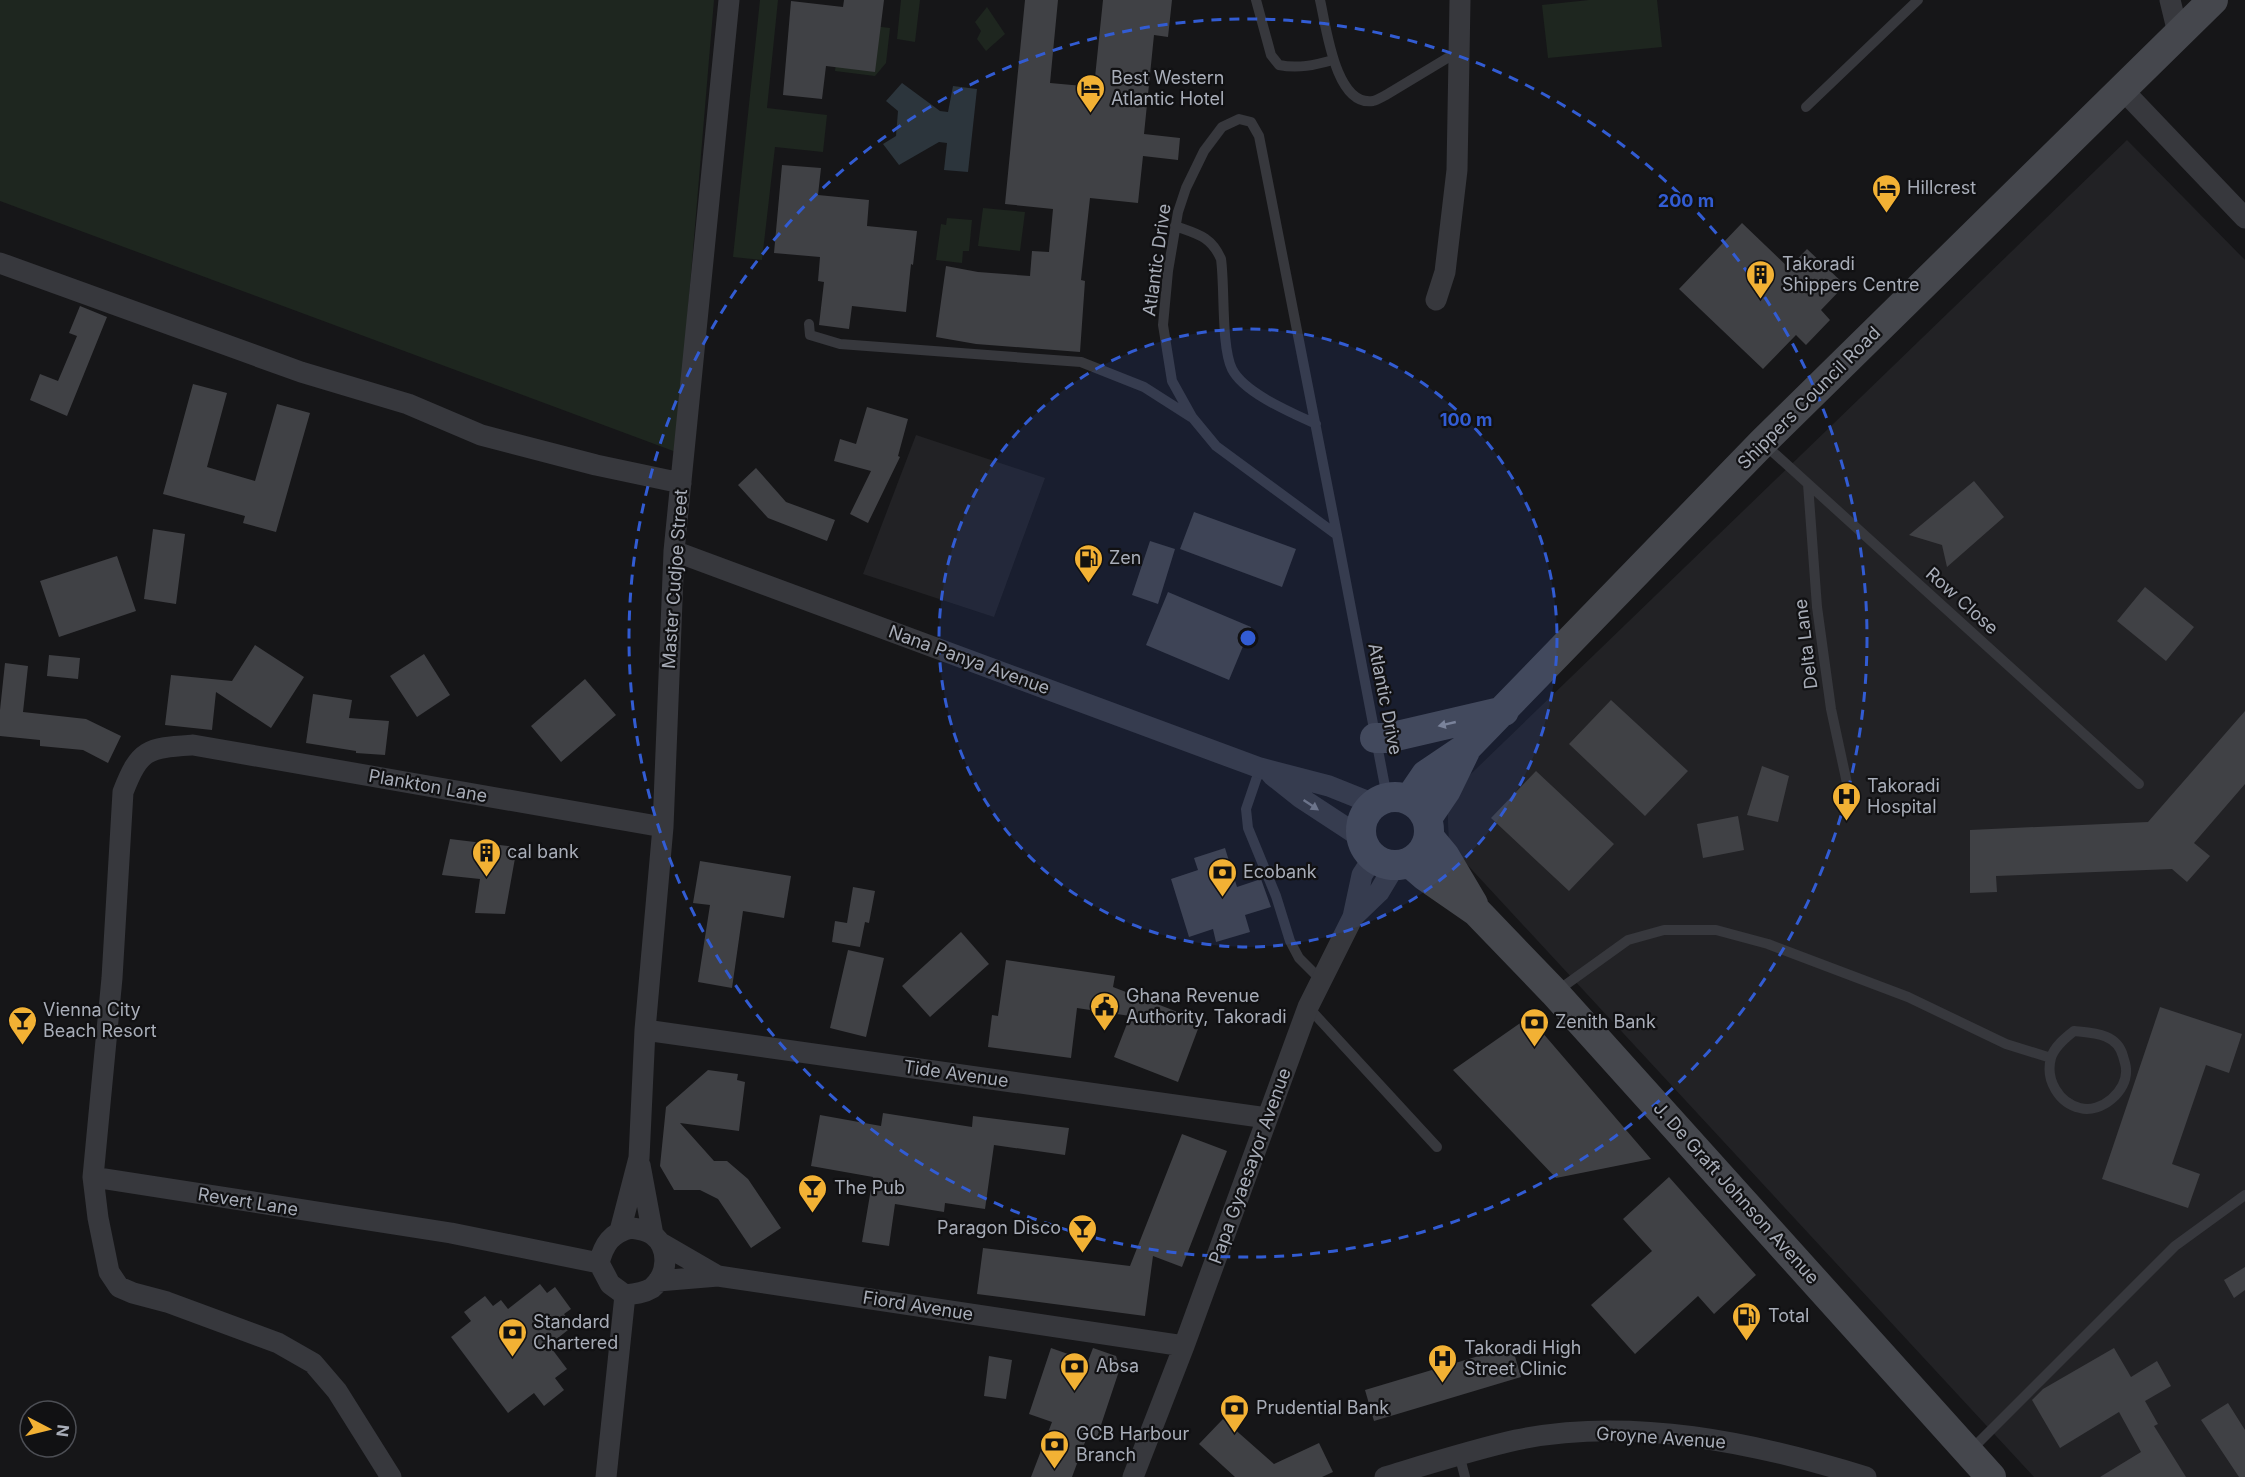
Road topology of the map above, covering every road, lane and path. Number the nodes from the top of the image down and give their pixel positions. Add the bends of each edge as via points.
1 (729, 0) edge
2 (1256, 0) edge
3 (1320, 0) edge
4 (1460, 0) edge
5 (1918, 0) edge
6 (2170, 0) edge
7 (2213, 0) edge
8 (2178, 33) junction
9 (1459, 51) junction
10 (1333, 60) junction
11 (2122, 89) junction
12 (1806, 107) dead end
13 (2245, 218) edge
14 (1175, 226) junction
15 (0, 263) edge
16 (1436, 300) dead end
17 (809, 324) dead end
18 (1192, 417) junction
19 (1316, 424) junction
20 (1763, 442) junction
21 (681, 483) junction
22 (1808, 484) junction
23 (1337, 535) junction
24 (674, 551) junction
25 (1504, 711) junction
26 (1375, 738) junction
27 (1263, 769) junction
28 (2139, 783) dead end
29 (1850, 797) dead end
30 (1405, 811) junction
31 (663, 827) junction
32 (1384, 856) junction
33 (1477, 912) junction
34 (1322, 981) junction
35 (1554, 992) junction
36 (1308, 1007) junction
37 (645, 1030) junction
38 (2051, 1058) junction
39 (1267, 1118) junction
40 (1437, 1147) dead end
41 (639, 1158) junction
42 (93, 1177) junction
43 (2245, 1195) edge
44 (620, 1231) junction
45 (657, 1239) junction
46 (599, 1263) junction
47 (718, 1276) junction
48 (658, 1281) junction
49 (625, 1295) junction
50 (1184, 1346) junction
51 (1969, 1453) junction
52 (1459, 1454) junction
53 (391, 1477) edge
54 (606, 1477) edge
55 (1133, 1477) edge
56 (1385, 1477) edge
57 (1465, 1477) edge
58 (1866, 1477) edge
59 (1991, 1477) edge

1 - 21 street, Master Cudjoe Street
2 - 10 lane via 1271,55 1279,65 1292,68
3 - 10 lane
4 - 9 street
5 - 12 lane
6 - 8 street
7 - 8 street, Shippers Council Road
8 - 11 street, Shippers Council Road
9 - 10 lane via 1373,101 1354,95
9 - 16 street via 1457,170 1444,272
11 - 13 street
11 - 20 street, Shippers Council Road
14 - 18 lane, Atlantic Drive via 1163,325 1172,381
14 - 19 lane via 1204,237 1216,247 1221,259 1232,369 1261,395
14 - 19 lane, Atlantic Drive via 1186,188 1204,151 1222,127 1239,119 1251,122 1259,136
15 - 21 street via 301,372 408,404 481,435
17 - 18 lane via 810,335 840,344 1080,362 1144,387
18 - 23 lane, Atlantic Drive via 1216,446
19 - 23 lane, Atlantic Drive
20 - 22 lane, Row Close
20 - 25 street, Shippers Council Road
21 - 24 street, Master Cudjoe Street
22 - 28 lane, Row Close
22 - 29 lane, Delta Lane via 1817,607 1831,709
23 - 26 lane, Atlantic Drive
24 - 27 street, Nana Panya Avenue
24 - 31 street, Master Cudjoe Street
25 -> 26 street
25 - 30 street, Shippers Council Road via 1466,748 1446,790
26 - 30 lane, Atlantic Drive
27 - 30 street, Nana Panya Avenue
27 -> 32 street, Nana Panya Avenue
27 - 34 lane via 1246,809 1248,828 1290,941 1299,958
30 - 32 street via 1423,852
30 - 32 street via 1363,819 1361,829
30 - 33 street, J. De Graft Johnson Avenue via 1444,855
31 - 37 street, Master Cudjoe Street
31 - 42 street, Plankton Lane via 193,745 149,751 133,766 123,792 112,978
32 - 33 street, J. De Graft Johnson Avenue via 1425,876
32 - 34 street, Papa Gyaesayor Avenue via 1362,875 1353,917
33 - 35 street, J. De Graft Johnson Avenue
34 - 36 street, Papa Gyaesayor Avenue
35 - 38 lane via 1628,940 1664,930 1716,930 1768,944 1908,997 2006,1044
35 - 51 street, J. De Graft Johnson Avenue
36 - 39 street, Papa Gyaesayor Avenue
36 - 40 lane
37 - 39 street, Tide Avenue
37 - 41 street, Master Cudjoe Street
38 - 38 lane via 2050,1080 2061,1099 2081,1109 2103,1106 2120,1092 2127,1071 2121,1050 2105,1035 2074,1031 2063,1039
39 - 50 street, Papa Gyaesayor Avenue
41 - 44 street, Master Cudjoe Street
41 - 45 street, Master Cudjoe Street
42 - 46 street, Revert Lane via 451,1233
42 - 53 street via 109,1272 119,1287 278,1343 313,1363 337,1391
43 - 51 lane via 2175,1246
44 - 45 street via 643,1229
44 - 46 street via 609,1238
45 - 47 street, Fiord Avenue
45 - 48 street via 665,1256 665,1269
46 - 49 street via 610,1284
47 - 48 street
47 - 50 street, Fiord Avenue
48 - 49 street via 642,1293
49 - 54 street
50 - 55 street, Papa Gyaesayor Avenue
51 - 59 street, J. De Graft Johnson Avenue
52 - 56 street, Groyne Avenue
52 - 57 lane
52 - 58 street, Groyne Avenue via 1518,1440 1625,1432 1744,1444

